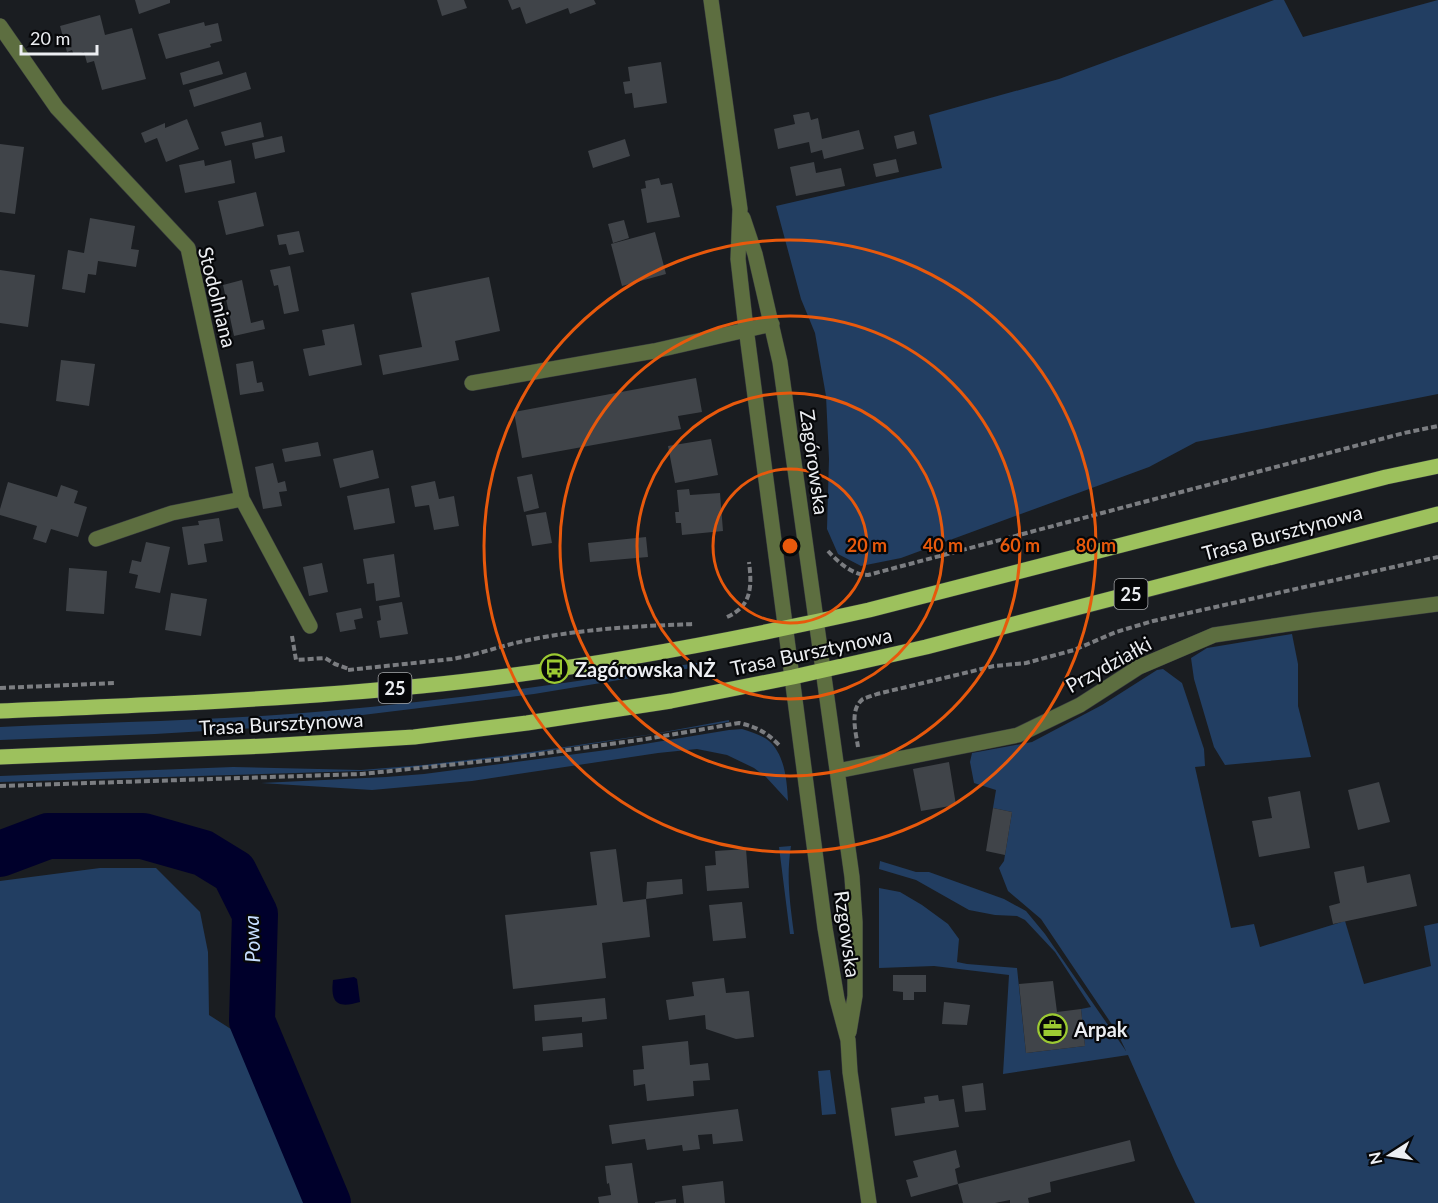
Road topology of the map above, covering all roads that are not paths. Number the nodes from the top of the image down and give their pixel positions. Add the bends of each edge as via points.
1 (711, 0) edge
2 (0, 26) edge
3 (740, 209) junction
4 (772, 324) junction
5 (747, 330) junction
6 (472, 383) dead end
7 (1438, 466) edge
8 (242, 499) junction
9 (1438, 514) edge
10 (96, 538) dead end
11 (1438, 604) edge
12 (816, 622) junction
13 (310, 626) dead end
14 (786, 628) junction
15 (823, 670) junction
16 (793, 677) junction
17 (0, 711) edge
18 (0, 757) edge
19 (837, 771) junction
20 (846, 832) joint
21 (813, 834) joint
22 (848, 1040) junction
23 (869, 1203) edge

1 - 3 street, Zagórowska
2 - 8 street, Stodolniana via 57,108 188,248
3 - 4 street, Zagórowska
3 - 5 street, Zagórowska via 738,259
4 - 5 street
4 - 12 street, Zagórowska
5 - 6 street via 654,351
5 - 14 street, Zagórowska
7 - 12 main road, Trasa Bursztynowa / 25
8 - 10 street via 172,513
8 - 13 street, Stodolniana
9 - 15 main road, Trasa Bursztynowa / 25 via 926,647
11 - 19 street, Przydziałki via 1214,635 1140,667 1080,705 1018,735
12 - 14 main road, Trasa Bursztynowa / 25
12 - 15 street, Zagórowska
14 - 16 street, Zagórowska
14 - 17 main road, Trasa Bursztynowa / 25 via 650,654 424,686 225,702
15 - 16 main road, Trasa Bursztynowa / 25
15 - 19 street, Zagórowska
16 - 18 main road, Trasa Bursztynowa / 25 via 612,710 414,737
16 - 21 street, Zagórowska
19 - 20 street, Zagórowska
20 - 22 street, Rzgowska via 855,949 855,996
21 - 22 street, Rzgowska via 837,999
22 - 23 street, Rzgowska

